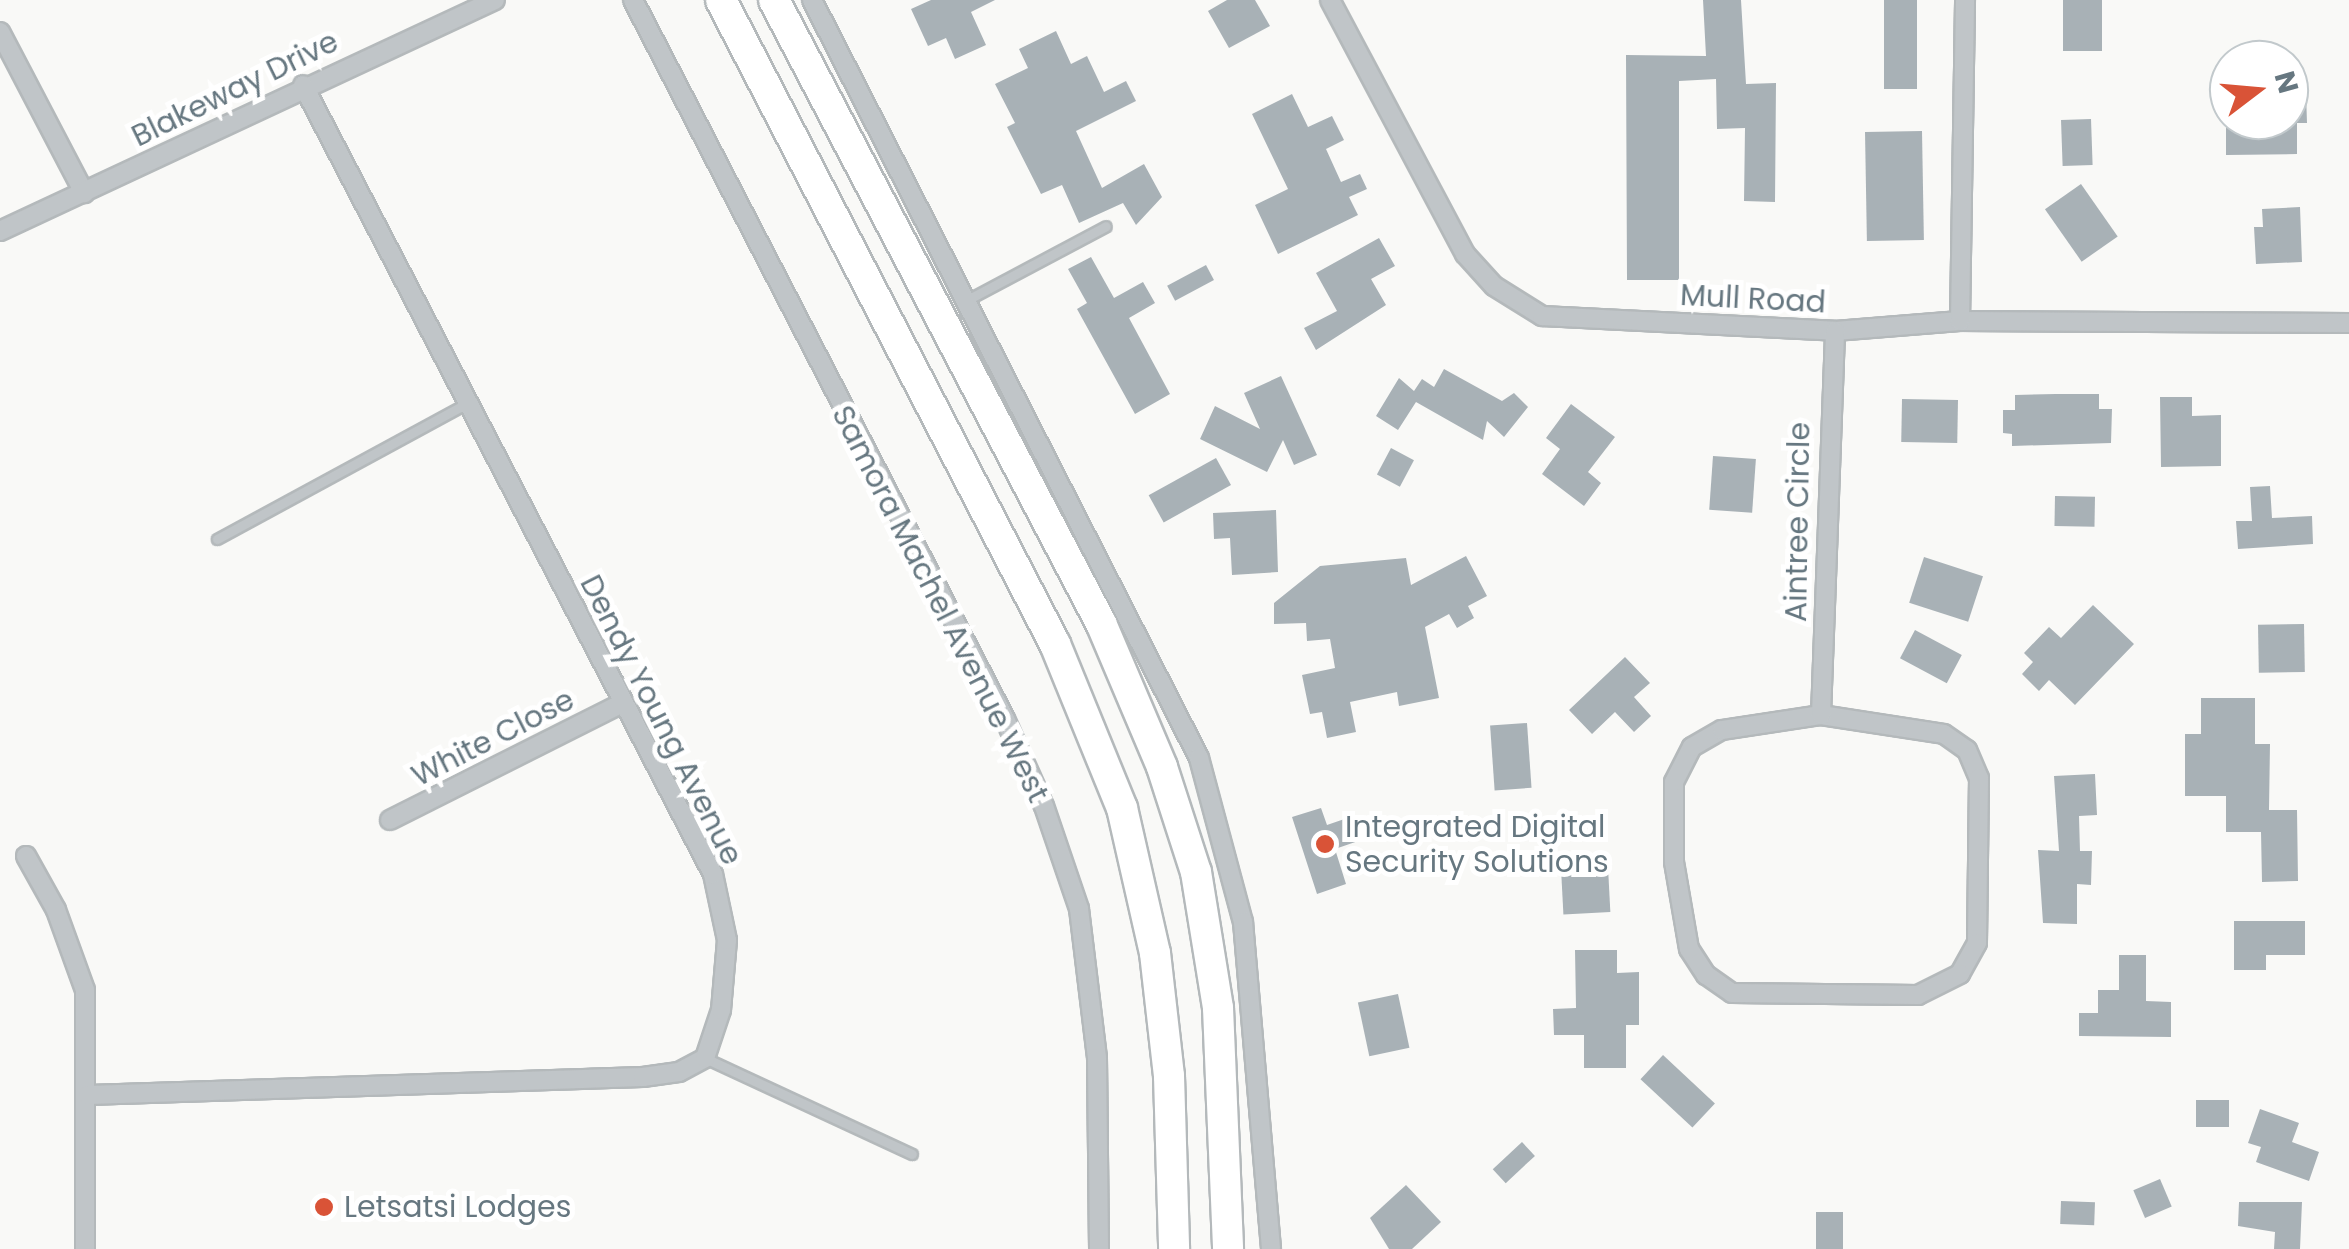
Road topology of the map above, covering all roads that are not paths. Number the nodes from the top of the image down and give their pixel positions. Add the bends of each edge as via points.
1 (495, 0) edge
2 (633, 0) edge
3 (720, 0) edge
4 (774, 0) edge
5 (812, 0) edge
6 (1330, 0) edge
7 (1965, 0) edge
8 (0, 32) edge
9 (302, 85) junction
10 (84, 193) junction
11 (1106, 226) dead end
12 (0, 231) edge
13 (966, 300) junction
14 (1960, 321) junction
15 (2349, 323) edge
16 (1835, 331) junction
17 (470, 402) junction
18 (217, 539) dead end
19 (621, 704) junction
20 (1821, 714) junction
21 (390, 820) dead end
22 (26, 856) dead end
23 (705, 1058) junction
24 (88, 1095) junction
25 (912, 1154) dead end
26 (85, 1249) edge
27 (1099, 1249) edge
28 (1174, 1249) edge
29 (1228, 1249) edge
30 (1272, 1249) edge

1 - 9 street, Blakeway Drive
2 - 27 street, Samora Machel Avenue West via 1044,806 1079,909 1098,1058
3 - 28 highway via 1055,644 1122,808 1155,953 1169,1076
4 - 29 highway via 1101,623 1162,767 1196,872 1215,989
5 - 13 street
6 - 16 street, Mull Road via 1465,254 1494,286 1542,316
7 - 14 street
8 - 10 street
9 - 10 street, Blakeway Drive
9 - 17 street, Dendy Young Avenue
10 - 12 street, Blakeway Drive
11 - 13 lane
13 - 30 street via 1199,758 1243,922
14 - 15 street, Mull Road
14 - 16 street, Mull Road
16 - 20 street, Aintree Circle
17 - 18 lane
17 - 19 street, Dendy Young Avenue
19 - 21 street, White Close
19 - 23 street, Dendy Young Avenue via 713,874 727,940 722,1010
20 - 20 street via 1944,734 1967,750 1979,778 1976,944 1960,974 1918,996 1732,992 1706,975 1689,949 1674,862 1674,782 1692,748 1722,730
22 - 24 street via 81,975
23 - 24 street via 678,1072 643,1076
23 - 25 lane
24 - 26 street

